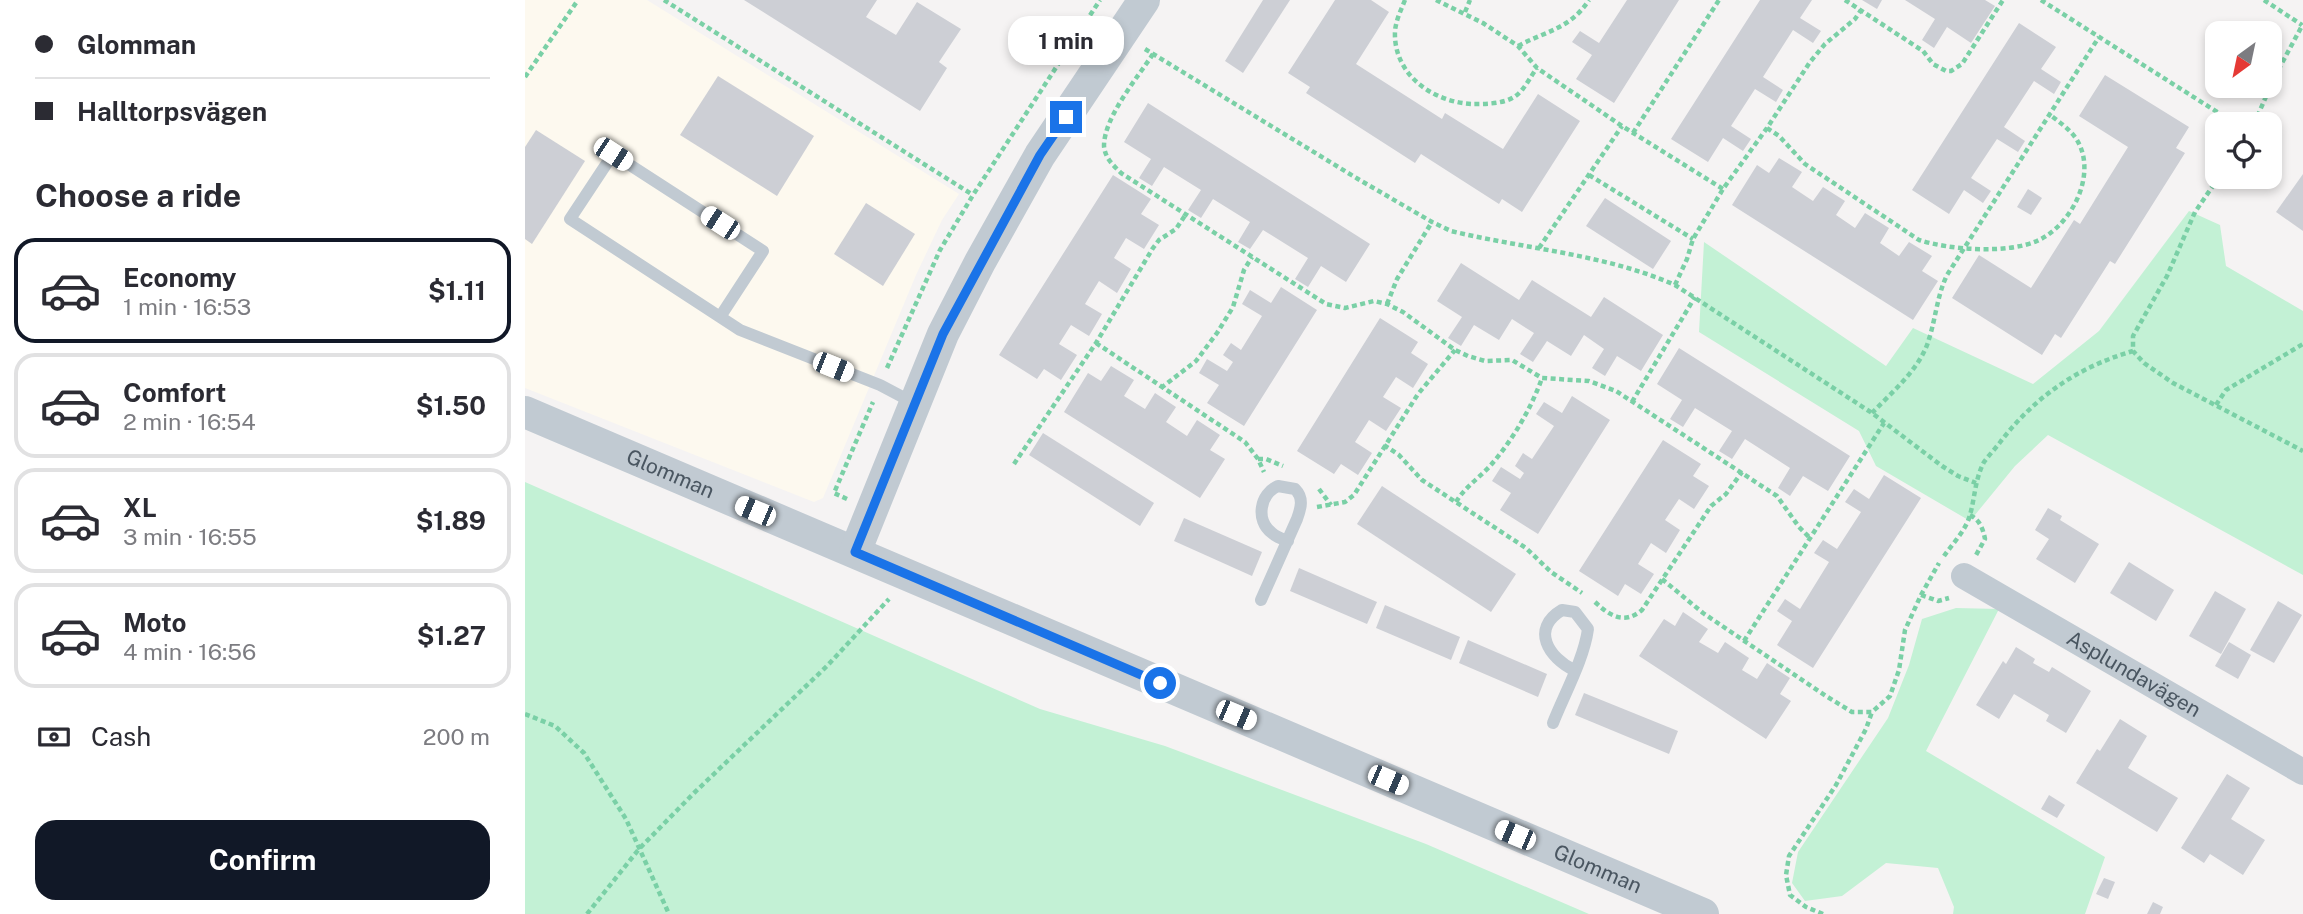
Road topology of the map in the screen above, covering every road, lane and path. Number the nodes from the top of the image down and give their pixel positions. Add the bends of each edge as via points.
1 (578, 0) edge
2 (664, 0) edge
3 (1100, 0) edge
4 (1143, 0) edge
5 (1405, 0) edge
6 (1436, 0) edge
7 (1470, 0) edge
8 (1589, 0) edge
9 (1719, 0) edge
10 (1845, 0) edge
11 (2003, 0) edge
12 (2041, 0) edge
13 (2264, 0) edge
14 (1861, 10) junction
15 (1465, 12) junction
16 (1091, 14) junction
17 (2303, 24) edge
18 (1122, 34) junction
19 (2099, 37) junction
20 (1518, 46) junction
21 (1153, 54) junction
22 (1537, 68) junction
23 (525, 77) edge
24 (2217, 112) edge
25 (2259, 112) edge
26 (2049, 114) junction
27 (1622, 126) junction
28 (1767, 128) junction
29 (1633, 133) junction
30 (1589, 175) junction
31 (1723, 189) junction
32 (2211, 189) edge
33 (973, 195) junction
34 (1186, 214) junction
35 (1432, 222) junction
36 (1693, 239) junction
37 (1964, 247) junction
38 (1539, 248) junction
39 (1252, 257) junction
40 (1675, 285) junction
41 (1696, 297) junction
42 (1387, 303) junction
43 (720, 317) junction
44 (1096, 343) junction
45 (2303, 344) edge
46 (1455, 350) junction
47 (2133, 351) junction
48 (1542, 378) junction
49 (880, 385) junction
50 (1161, 388) junction
51 (1632, 402) junction
52 (913, 403) junction
53 (2215, 405) junction
54 (525, 412) edge
55 (1872, 414) junction
56 (1884, 423) junction
57 (1384, 445) junction
58 (2303, 451) edge
59 (1014, 464) dead end
60 (1742, 472) junction
61 (1976, 483) junction
62 (1271, 489) junction
63 (834, 493) dead end
64 (1456, 502) junction
65 (1301, 506) junction
66 (1810, 538) junction
67 (1288, 541) junction
68 (855, 552) junction
69 (1964, 576) dead end
70 (1663, 579) junction
71 (894, 594) dead end
72 (1261, 600) dead end
73 (1744, 641) junction
74 (1574, 670) junction
75 (1872, 712) junction
76 (525, 714) edge
77 (1553, 723) dead end
78 (2303, 772) edge
79 (639, 849) junction
80 (587, 914) edge
81 (669, 914) edge
82 (1703, 914) edge
83 (1823, 914) edge

1 - 23 path
2 - 33 path
3 - 16 path
4 - 18 street
5 - 22 path via 1397,20 1396,45 1406,69 1426,90 1462,104 1501,102 1518,94
6 - 15 path
7 - 15 path
8 - 20 path via 1562,27
9 - 29 path
10 - 14 path
11 - 14 path via 1962,64 1951,71 1933,64 1923,51
12 - 19 path
13 - 17 path
14 - 28 path via 1810,62
15 - 20 path
16 - 18 path
16 - 33 path
17 - 25 path
18 - 21 path
18 - 52 street via 1033,167 949,322
19 - 24 path
19 - 26 path
20 - 22 path
21 - 34 path via 1111,122 1104,146 1121,173
21 - 35 path
22 - 27 path
26 - 37 path
26 - 37 path via 2068,129 2081,148 2082,183 2072,207 2056,228 2037,241 1996,249
27 - 29 path
27 - 30 path
28 - 31 path
28 - 37 path via 1805,164 1919,240
29 - 31 path
30 - 36 path
30 - 38 path
31 - 36 path
32 - 47 path via 2133,336
33 - 49 path via 940,250
34 - 39 path
34 - 44 path via 1153,248
35 - 38 path via 1466,235
35 - 42 path
36 - 40 path
37 - 55 path via 1942,286 1924,353
38 - 40 path
39 - 42 path via 1326,304 1345,308
39 - 50 path via 1233,307 1217,333 1196,361
40 - 41 path
41 - 51 path
41 - 55 path
42 - 46 path
43 - 43 lane via 763,251 613,154 570,219
43 - 49 lane via 740,330
44 - 50 path
44 - 59 path
45 - 53 path via 2226,390
46 - 48 path via 1485,361 1512,360
46 - 57 path
47 - 53 path via 2173,383
47 - 61 path via 2075,374 2035,401 1985,462
48 - 51 path via 1589,381
48 - 64 path via 1498,457
49 - 52 lane
49 - 63 path
50 - 62 path via 1245,442
51 - 60 path
52 - 68 street
53 - 58 path
54 - 68 street, Glomman
55 - 56 path
56 - 61 path via 1958,477
56 - 66 path
57 - 64 path via 1422,480
57 - 65 path via 1358,490 1345,502
60 - 66 path via 1777,496
60 - 70 path via 1711,506
61 - 75 path via 1970,516 1935,569 1905,631 1890,696
62 - 65 lane via 1295,489
62 - 67 lane via 1262,503 1263,523 1272,534
64 - 70 path via 1619,619 1642,610
65 - 67 lane
66 - 73 path
67 - 72 lane
68 - 82 street, Glomman
69 - 78 street, Asplundavägen
70 - 73 path
71 - 79 path via 827,666
73 - 75 path via 1852,712
74 - 74 lane via 1588,629 1575,612 1562,610 1549,621 1545,635 1554,658
74 - 77 lane
75 - 83 path via 1836,785 1789,856 1790,895
76 - 79 path via 555,726 584,753 626,819
79 - 80 path
79 - 81 path

